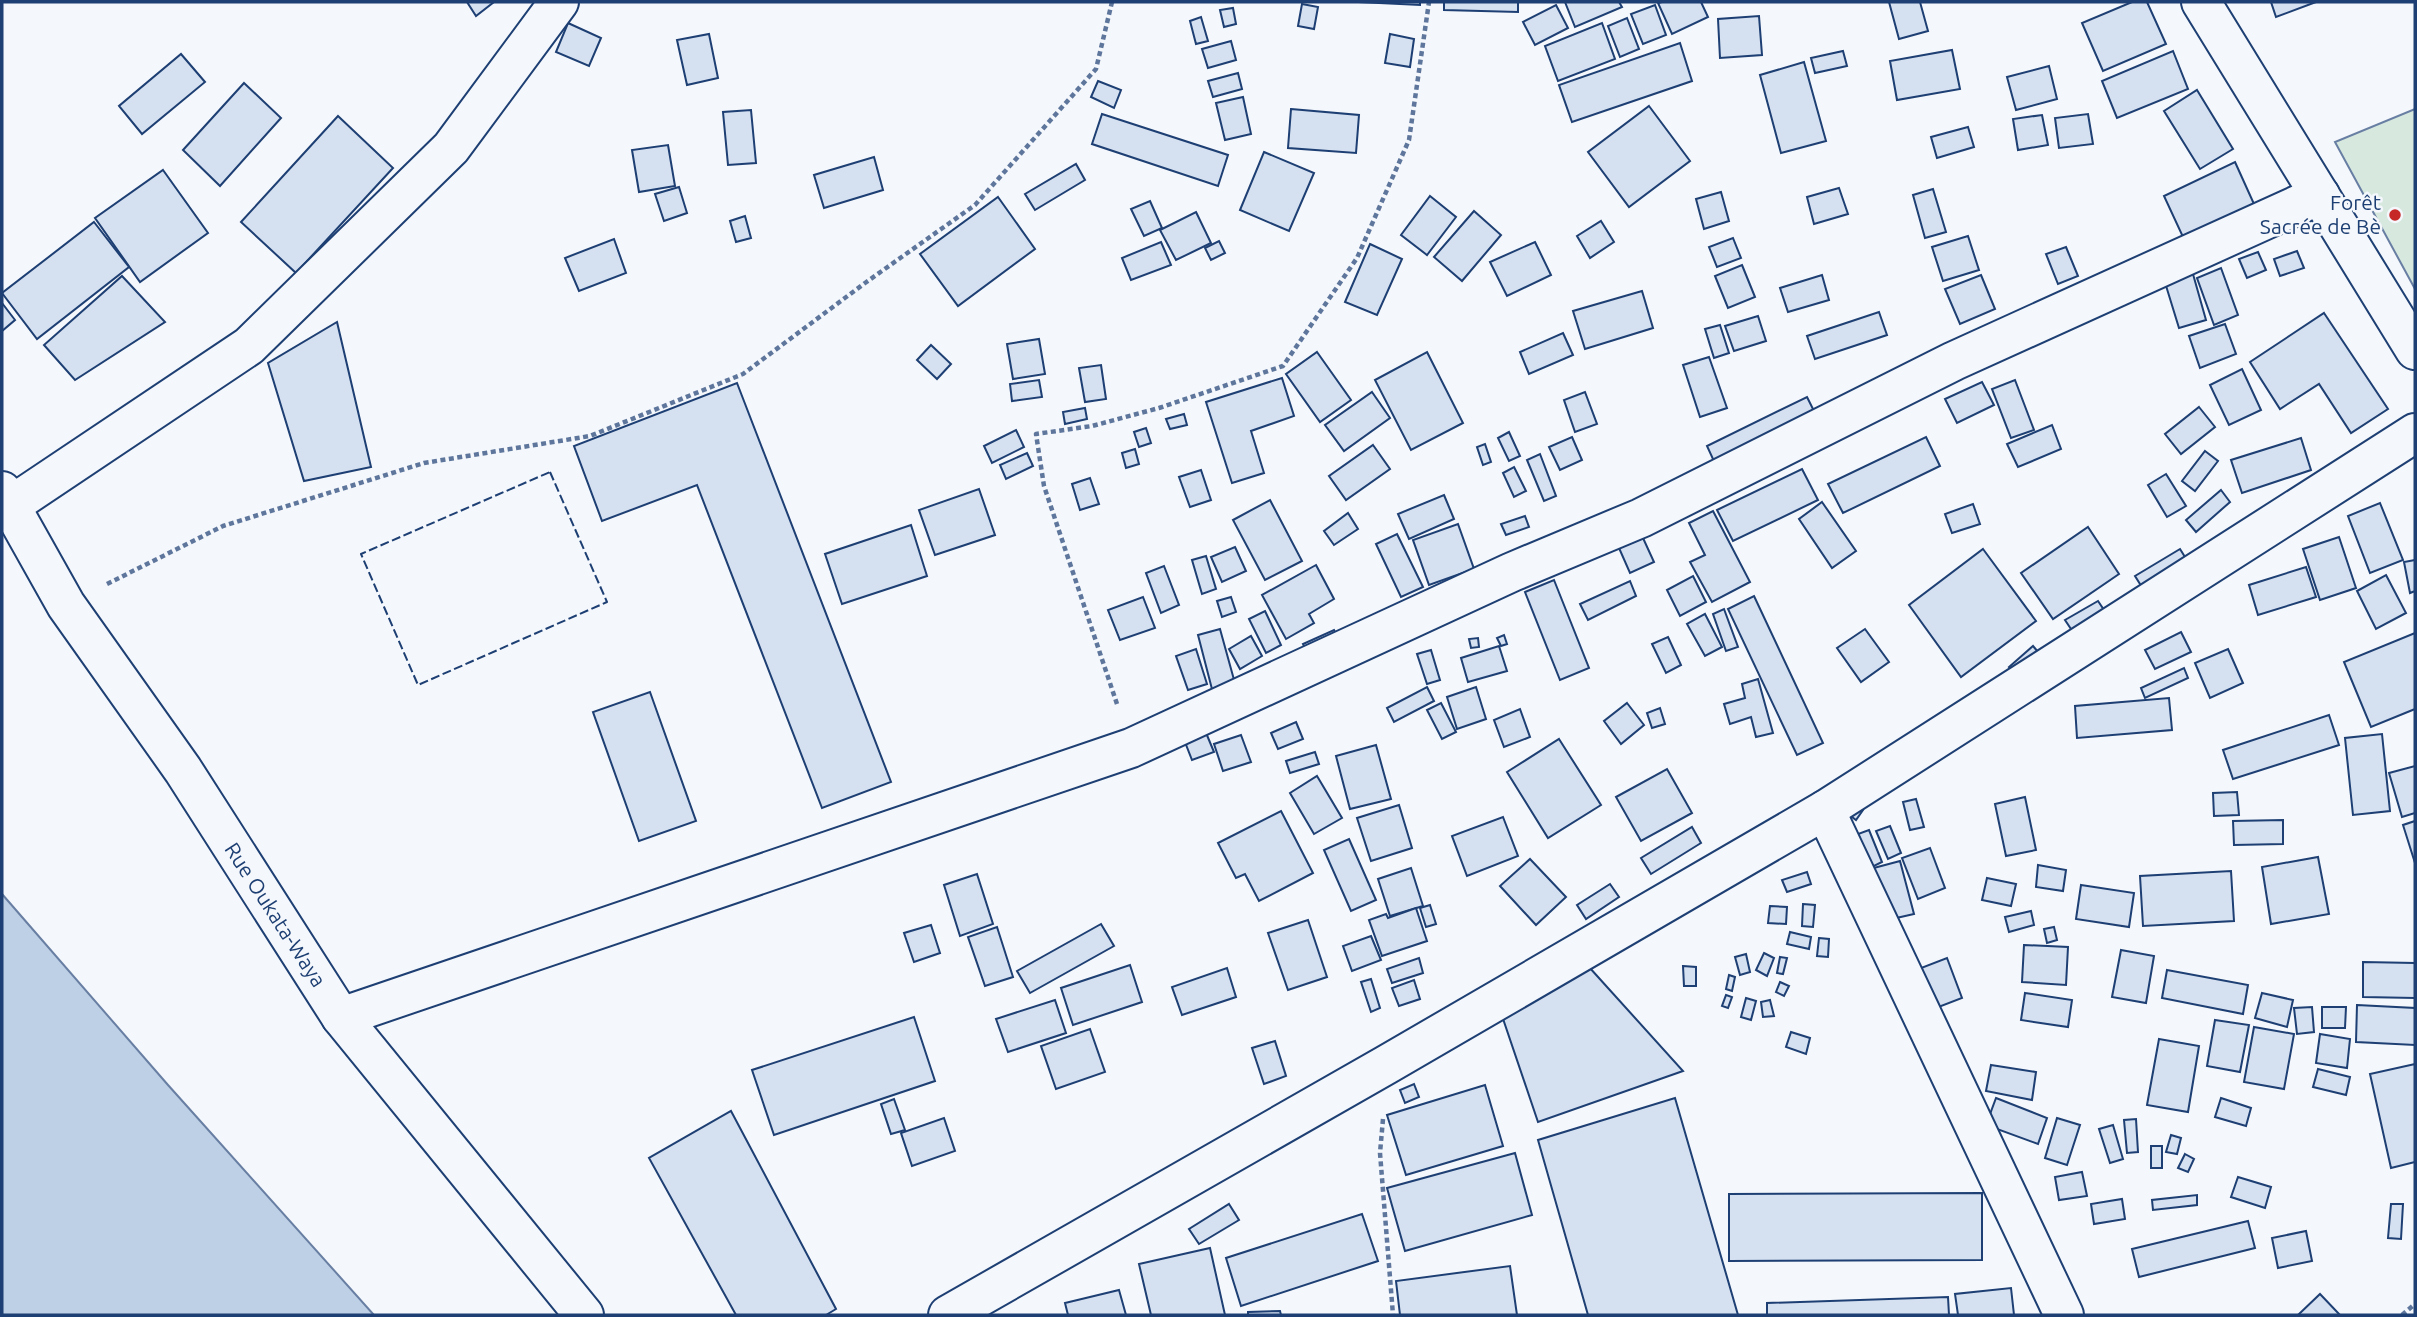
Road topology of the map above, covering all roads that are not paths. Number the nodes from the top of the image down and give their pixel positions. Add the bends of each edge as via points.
1 (559, 2) edge
2 (2201, 2) edge
3 (2320, 195) junction
4 (2415, 349) edge
5 (2415, 433) edge
6 (6, 498) edge
7 (1825, 810) junction
8 (341, 1017) junction
9 (584, 1315) edge
10 (948, 1315) edge
11 (2064, 1315) edge

1 - 6 street via 451,148 248,346
2 - 3 street
3 - 4 street
3 - 8 street via 1954,361 1641,518 1512,572 1132,748
5 - 7 street
6 - 8 street, Rue Oukata-Waya via 66,605 183,770
7 - 10 street
7 - 11 street
8 - 9 street, Rue Oukata-Waya

